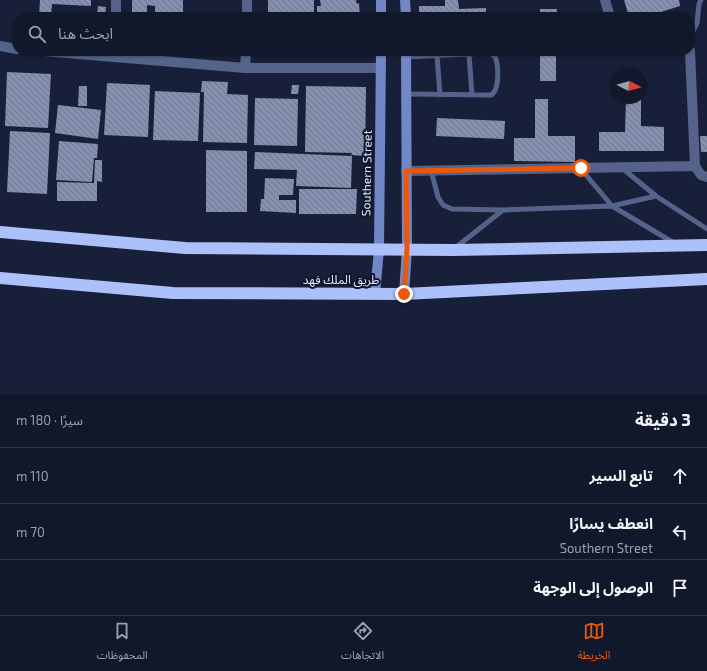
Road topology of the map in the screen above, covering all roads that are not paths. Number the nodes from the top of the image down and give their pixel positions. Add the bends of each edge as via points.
1 (116, 0) edge
2 (247, 0) edge
3 (381, 0) edge
4 (405, 0) edge
5 (605, 0) edge
6 (699, 1) edge
7 (116, 12) edge
8 (247, 12) edge
9 (381, 12) edge
10 (406, 12) edge
11 (609, 12) edge
12 (695, 28) edge
13 (0, 46) edge
14 (12, 48) edge
15 (134, 56) edge
16 (246, 56) edge
17 (381, 56) edge
18 (406, 56) edge
19 (437, 56) edge
20 (469, 56) edge
21 (495, 56) edge
22 (691, 56) edge
23 (245, 68) junction
24 (381, 68) junction
25 (407, 94) junction
26 (440, 94) junction
27 (472, 95) junction
28 (695, 166) junction
29 (581, 168) junction
30 (621, 168) junction
31 (431, 170) junction
32 (406, 171) junction
33 (707, 177) edge
34 (656, 196) junction
35 (612, 206) junction
36 (503, 210) junction
37 (707, 229) edge
38 (0, 232) edge
39 (707, 245) edge
40 (677, 246) junction
41 (379, 249) junction
42 (407, 249) junction
43 (453, 250) junction
44 (0, 278) edge
45 (707, 279) edge
46 (375, 294) junction
47 (404, 294) junction

1 - 7 street
2 - 8 street
3 - 9 main road
4 - 10 main road
5 - 11 street
6 - 12 lane
13 - 14 street
15 - 23 street
16 - 23 street
17 - 24 main road, Southern Street
18 - 25 main road
19 - 26 lane
20 - 27 lane
21 - 27 lane via 497,60 495,93
22 - 28 street
23 - 24 street
24 - 41 main road, Southern Street
25 - 26 lane
25 - 32 main road
26 - 27 lane
28 - 30 street
28 - 33 street via 701,175
29 - 30 street
29 - 31 street
29 - 35 lane
30 - 34 lane
31 - 32 street
31 - 36 lane via 438,197 443,205 452,209
32 - 42 main road
34 - 35 lane
34 - 37 lane
35 - 36 lane
35 - 40 lane
36 - 43 lane
38 - 41 highway via 185,248
39 - 40 highway
40 - 43 highway
41 - 42 highway
41 - 46 main road, Southern Street
42 - 43 highway
42 - 47 main road
44 - 46 highway, طريق الملك فهد via 173,293
45 - 47 highway, طريق الملك فهد
46 - 47 highway, طريق الملك فهد

